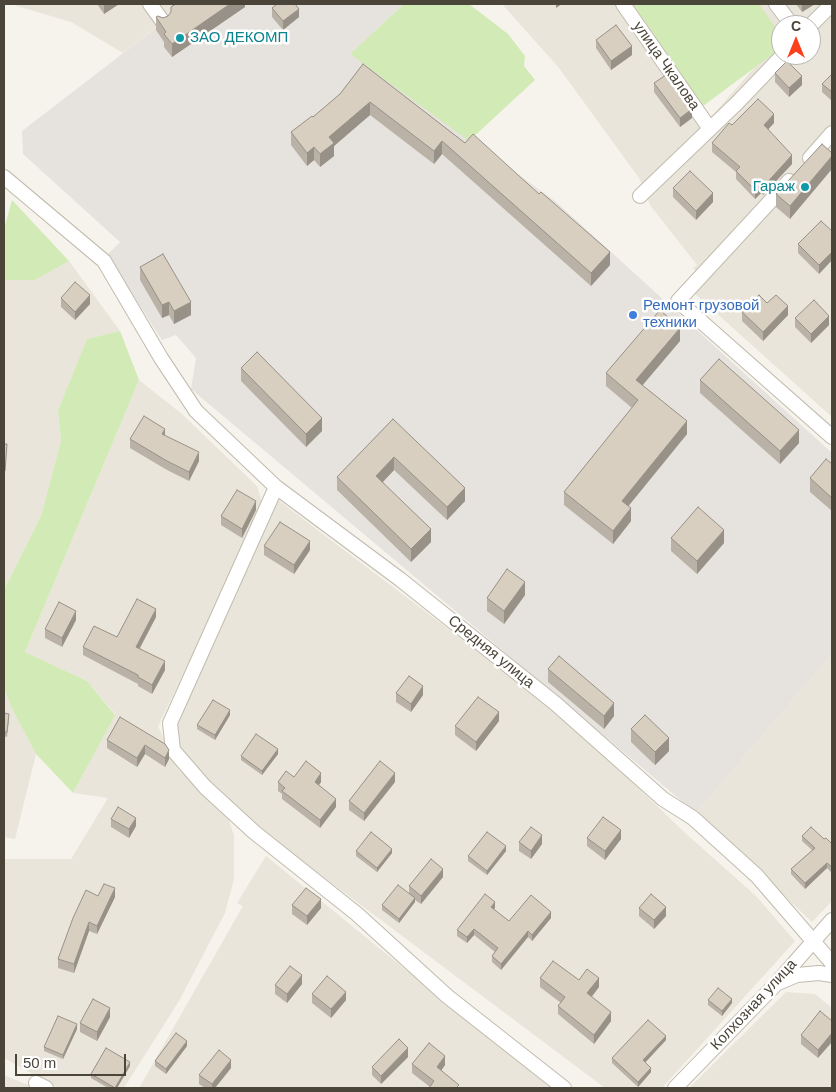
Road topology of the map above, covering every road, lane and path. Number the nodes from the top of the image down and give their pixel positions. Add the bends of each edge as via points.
1 (150, 4) edge
2 (623, 4) edge
3 (776, 4) edge
4 (832, 4) edge
5 (784, 15) edge
6 (821, 15) edge
7 (163, 22) edge
8 (773, 65) edge
9 (710, 129) junction
10 (832, 134) edge
11 (5, 183) edge
12 (640, 196) dead end
13 (832, 437) edge
14 (276, 486) junction
15 (832, 920) edge
16 (812, 941) junction
17 (832, 963) edge
18 (832, 975) edge
19 (775, 984) junction
20 (564, 1088) edge
21 (675, 1088) edge

1 - 7 street
2 - 9 street, улица Чкалова
3 - 5 street
4 - 6 street
8 - 9 street
9 - 12 street
10 - 13 street via 678,301
11 - 14 street, Средняя улица via 104,261 196,411
14 - 16 street, Средняя улица via 408,586 556,704 663,799 693,818 757,876
14 - 20 street via 170,723 173,750 205,787 254,832 357,914 447,996
15 - 16 street, Колхозная улица
16 - 17 street, Средняя улица
16 - 19 street, Колхозная улица
18 - 19 street via 797,975
19 - 21 street, Колхозная улица

